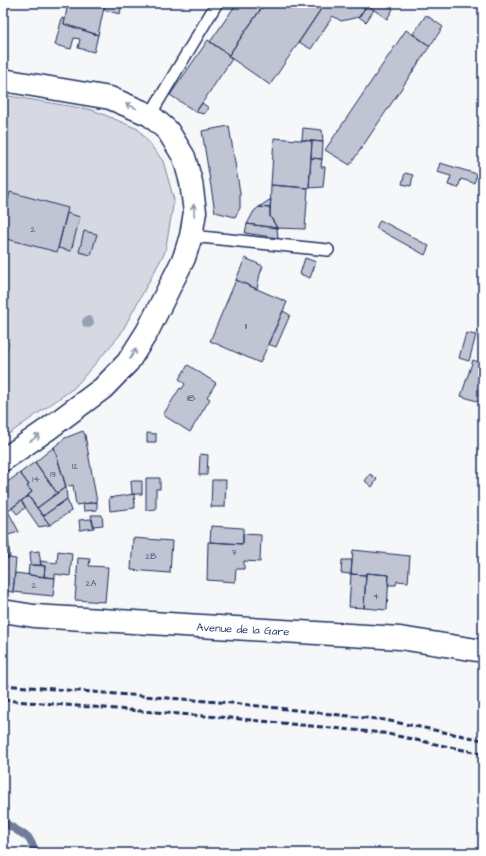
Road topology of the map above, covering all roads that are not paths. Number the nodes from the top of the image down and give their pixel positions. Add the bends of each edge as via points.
1 (217, 3) edge
2 (3, 80) edge
3 (150, 115) junction
4 (191, 236) junction
5 (328, 250) dead end
6 (3, 460) edge
7 (3, 611) edge
8 (483, 651) edge

1 - 3 lane
3 -> 2 street via 110,98
4 -> 3 street via 195,212 184,157 168,131
4 - 5 lane
6 -> 4 street via 103,388 128,362 147,332 184,258
7 - 8 street, Avenue de la Gare via 34,616 400,638

